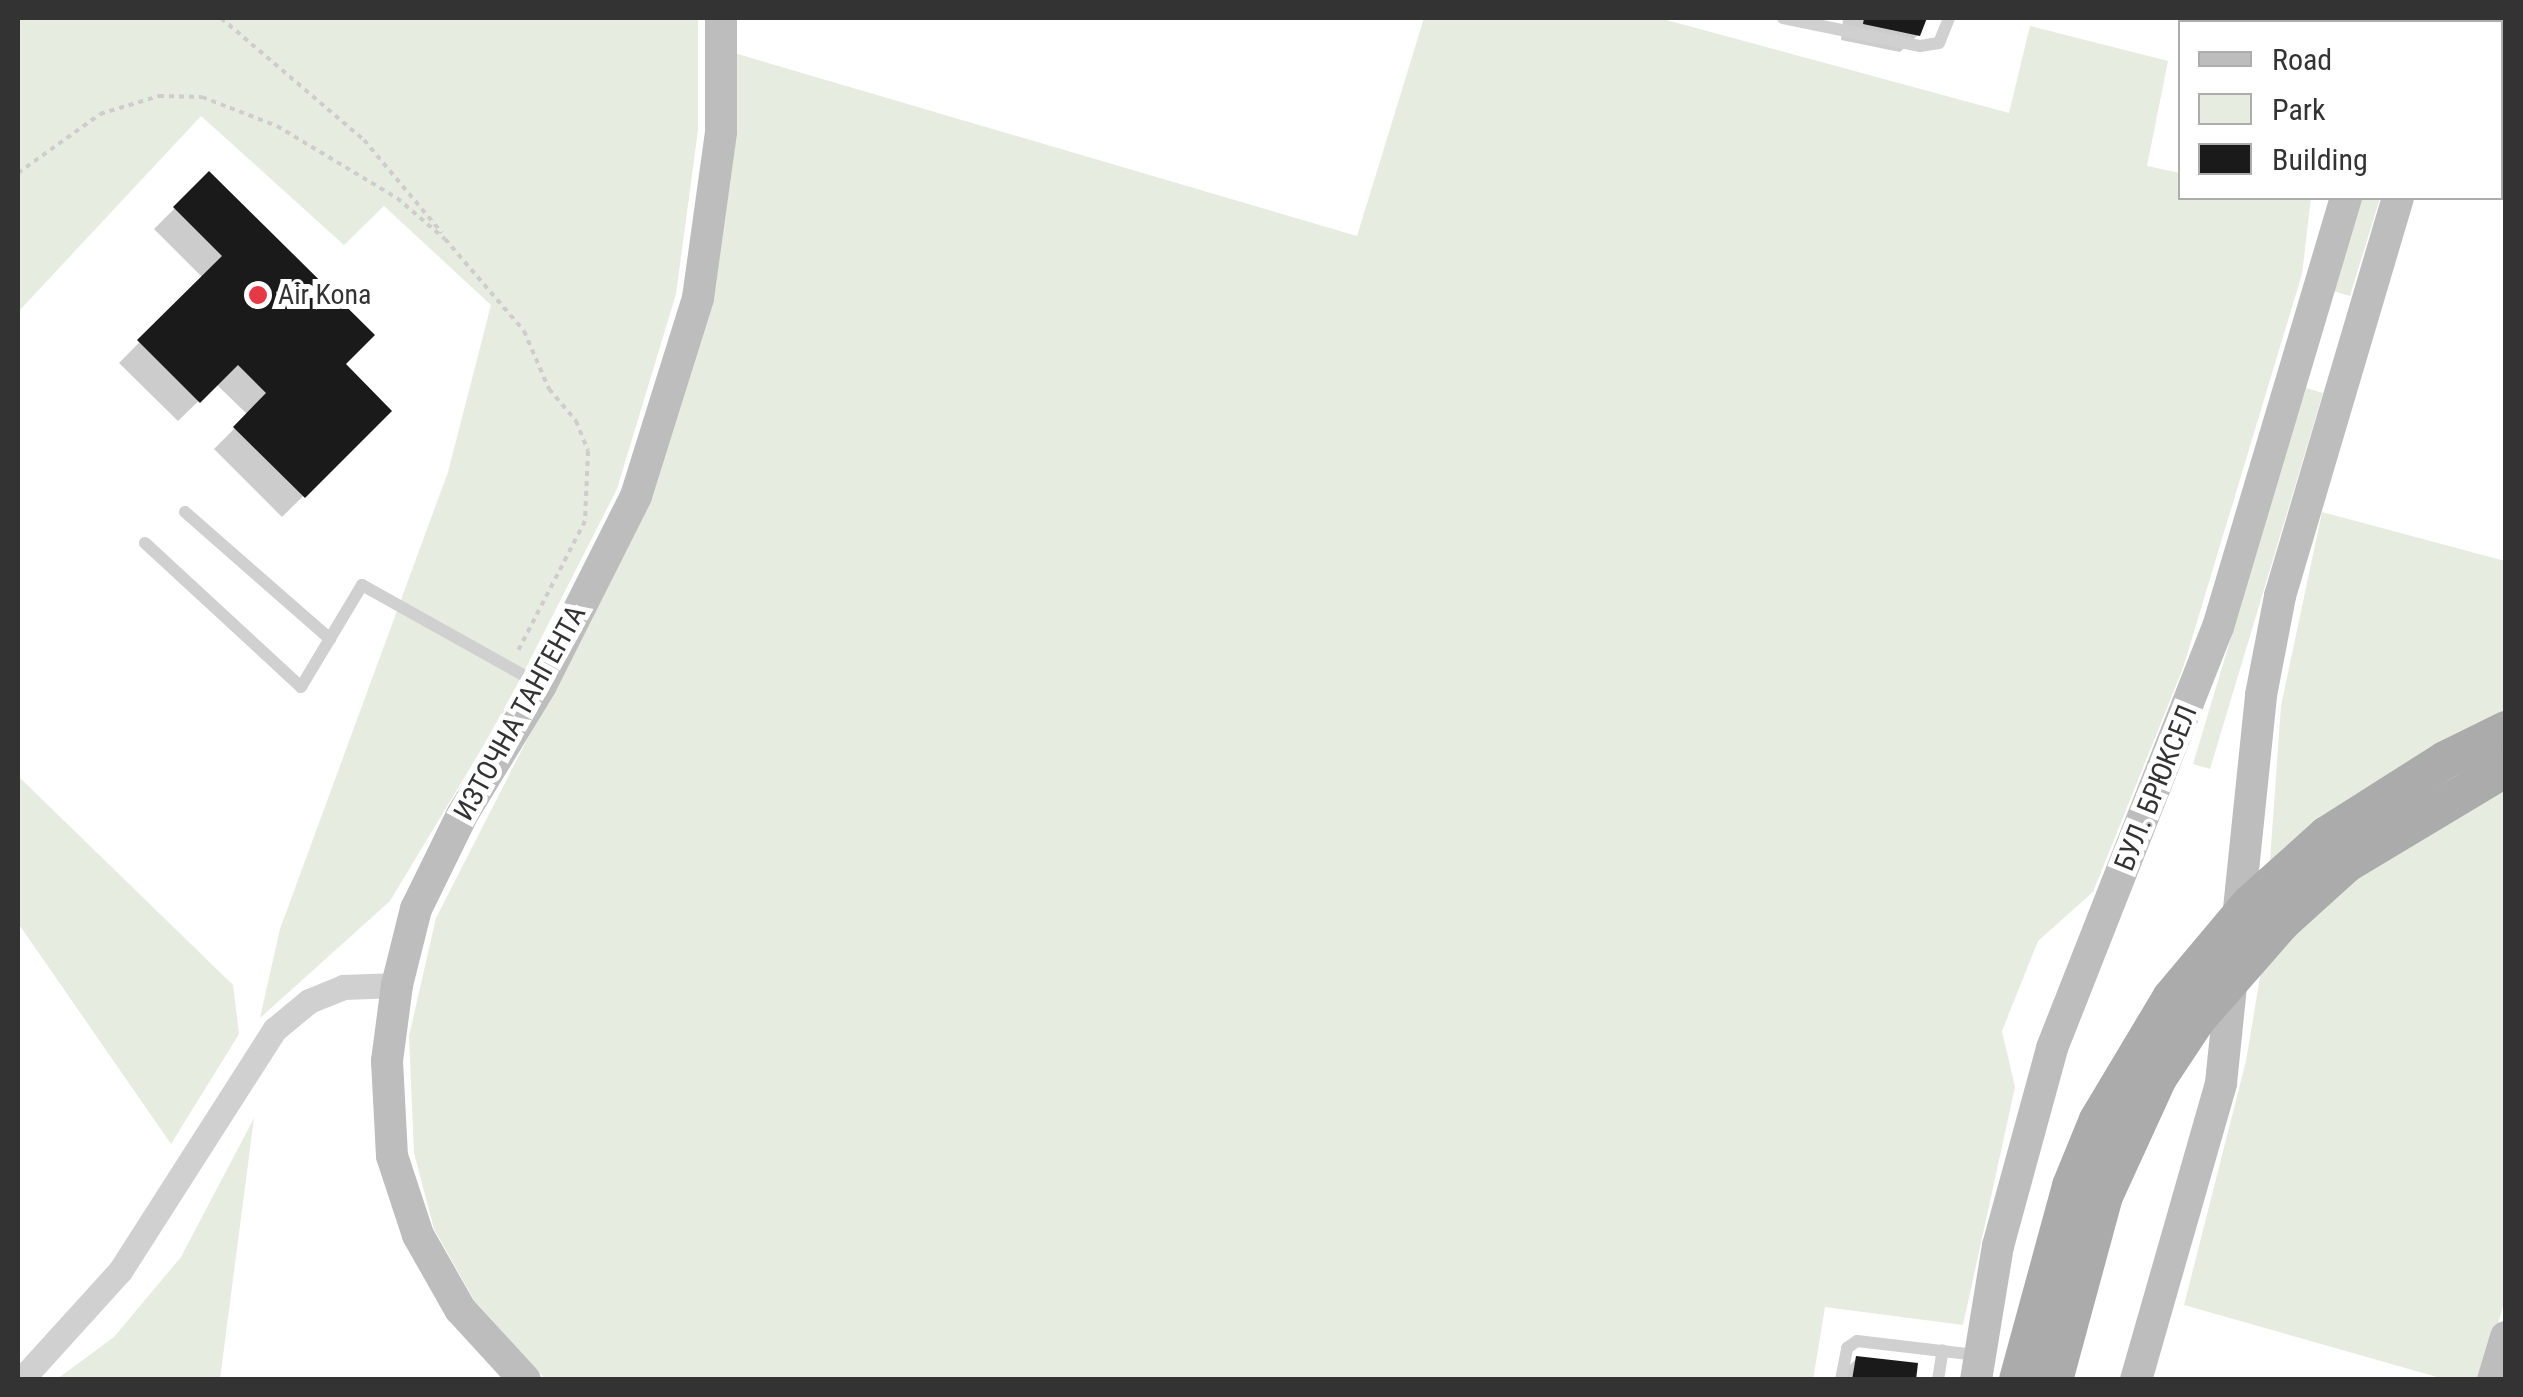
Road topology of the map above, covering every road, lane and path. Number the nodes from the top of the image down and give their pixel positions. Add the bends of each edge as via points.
1 (221, 18) edge
2 (720, 18) edge
3 (1783, 18) edge
4 (1949, 18) edge
5 (18, 173) edge
6 (2397, 200) edge
7 (2339, 208) edge
8 (451, 245) junction
9 (186, 512) dead end
10 (145, 544) dead end
11 (330, 639) junction
12 (527, 677) junction
13 (2506, 730) edge
14 (2506, 768) edge
15 (397, 986) junction
16 (2506, 1337) edge
17 (1944, 1350) junction
18 (1978, 1367) edge
19 (21, 1380) edge
20 (526, 1380) edge
21 (1842, 1380) edge
22 (1938, 1380) edge
23 (2018, 1380) edge
24 (2054, 1380) edge
25 (2136, 1380) edge
26 (2493, 1380) edge

1 - 8 path via 364,140 412,190
2 - 12 main road, ИЗТОЧНА ТАНГЕНТА via 721,132 698,298 636,496
3 - 4 lane via 1920,46 1939,42
5 - 8 path via 100,114 159,96 202,97 292,135 398,198
6 - 25 main road via 2280,596 2261,695 2220,1083
7 - 18 main road, БУЛ. БРЮКСЕЛ via 2218,627 2052,1048 1998,1246
8 - 12 path via 524,331 588,450 585,521
9 - 11 lane
10 - 11 lane via 301,687
11 - 12 lane via 362,585
12 - 15 main road, ИЗТОЧНА ТАНГЕНТА via 424,893
13 - 23 main road, bridge via 2444,760 2327,836 2250,904 2171,998 2098,1120 2072,1186
14 - 24 main road, bridge via 2346,864 2281,923 2198,1019 2158,1078 2104,1196
15 - 19 street via 342,987 309,1000 275,1029 120,1272
15 - 20 main road, ИЗТОЧНА ТАНГЕНТА via 387,1060 392,1156 418,1235 460,1309
16 - 26 main road
17 - 18 lane
17 - 21 lane via 1857,1340 1847,1348
17 - 22 lane

